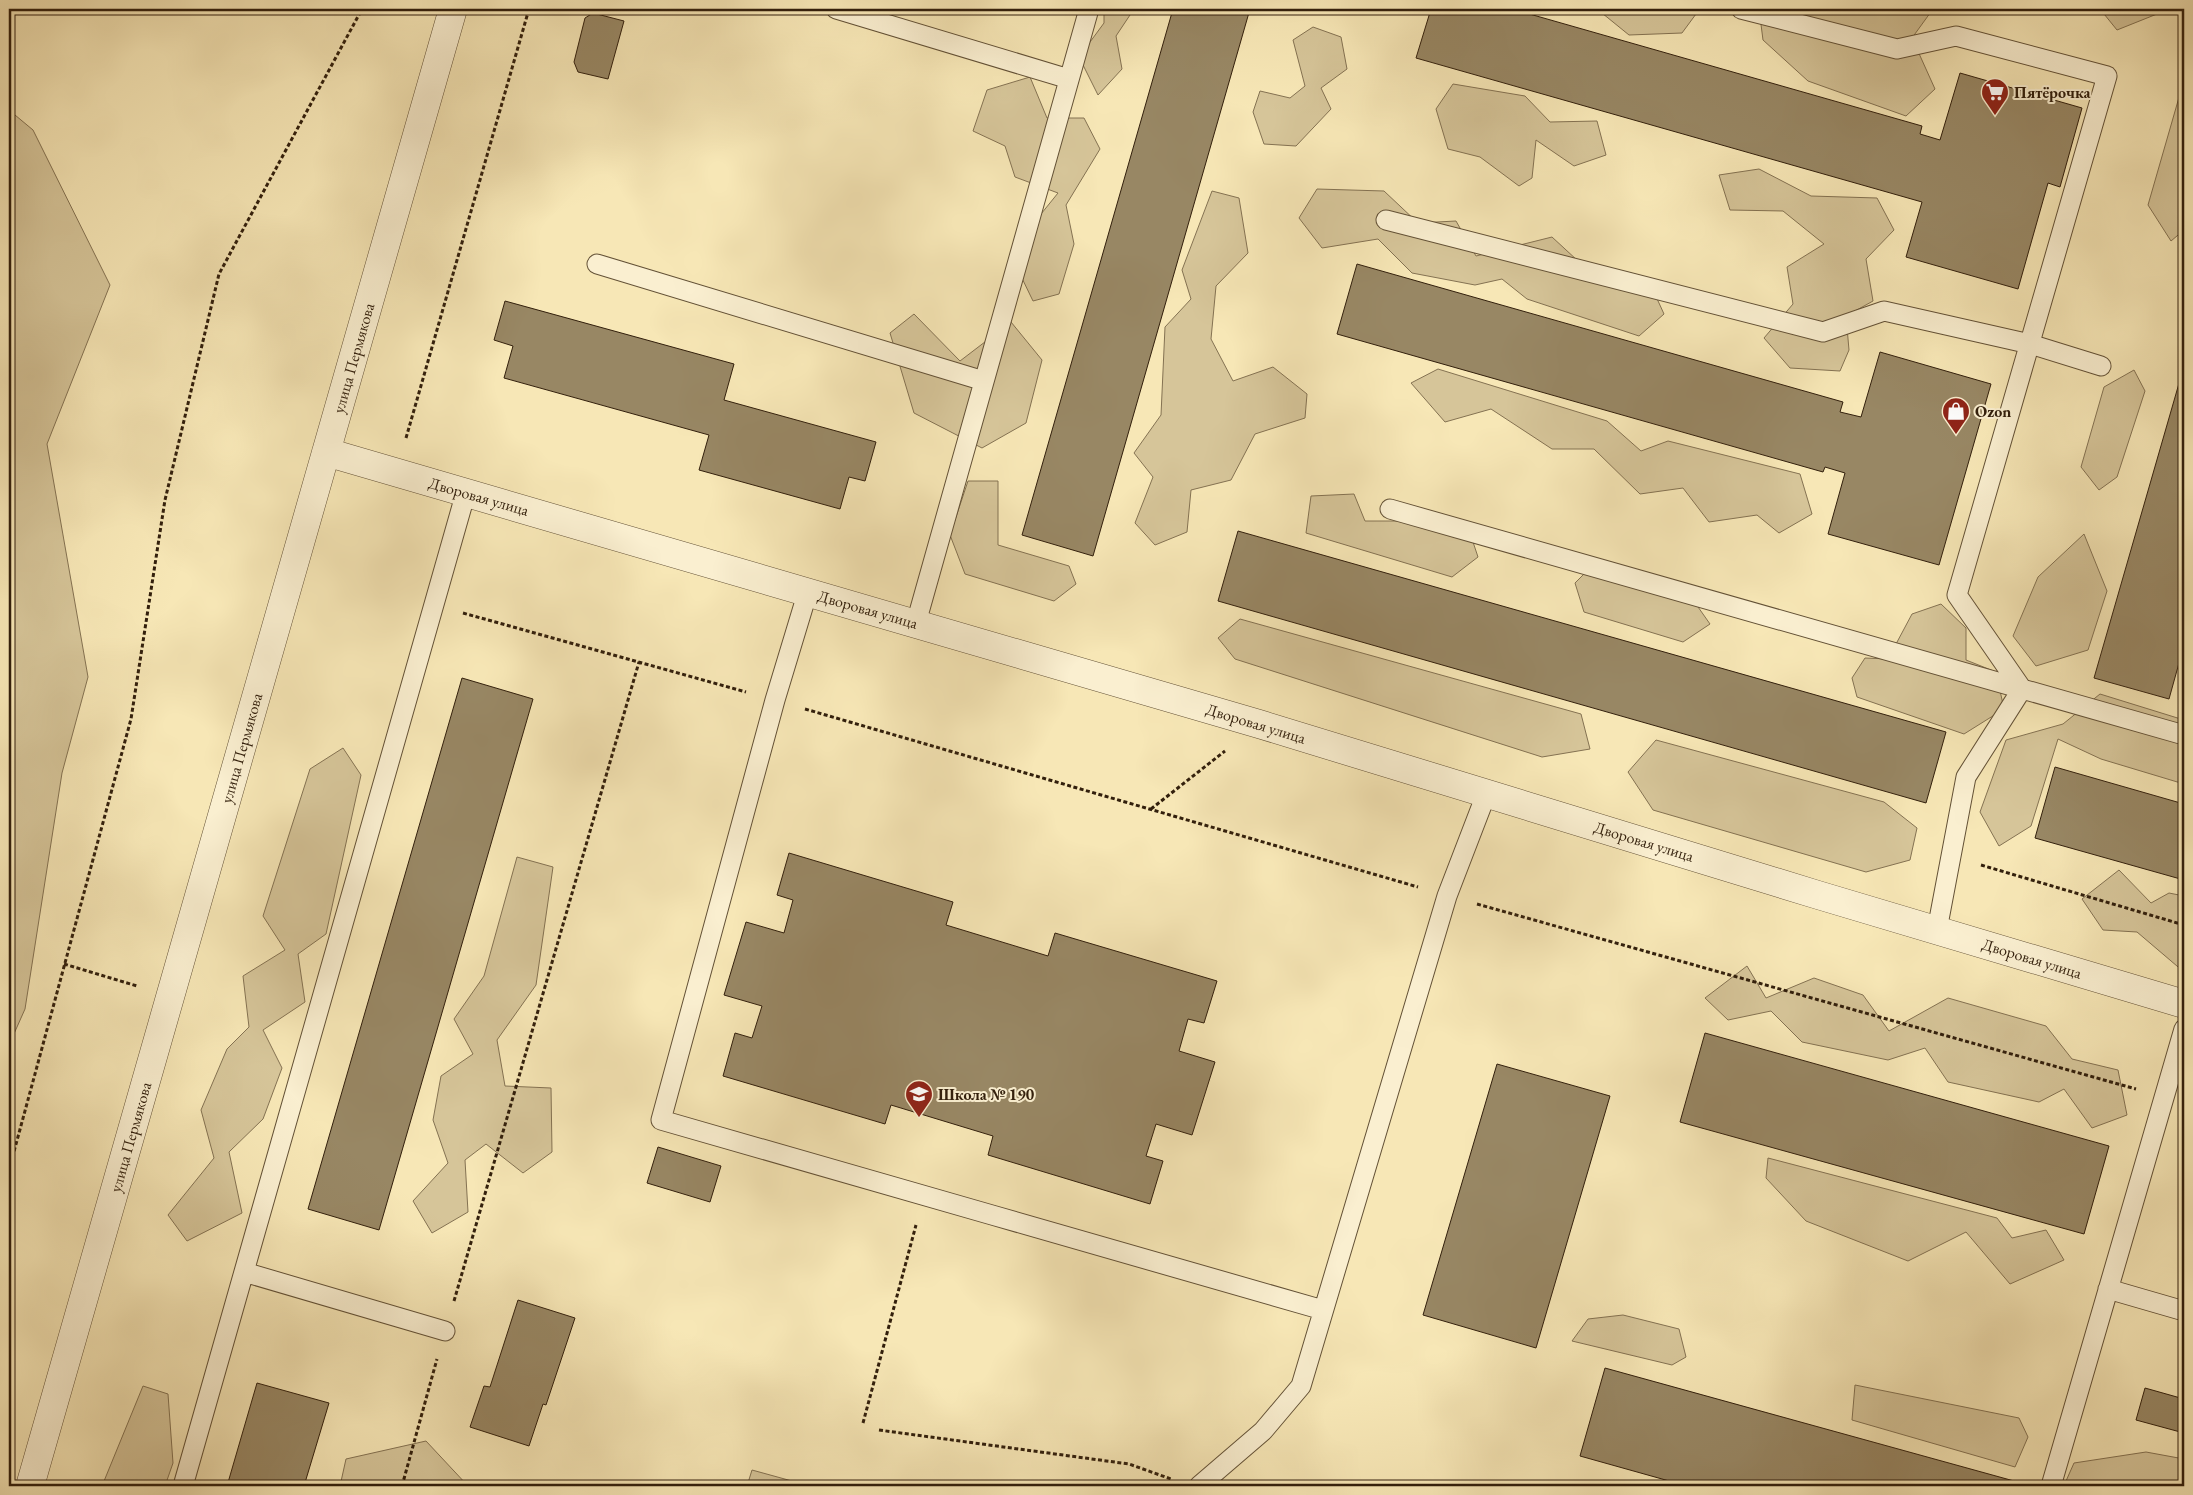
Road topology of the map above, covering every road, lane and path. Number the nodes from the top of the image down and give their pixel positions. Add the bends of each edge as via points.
1 (362, 9) edge
2 (453, 9) edge
3 (529, 9) edge
4 (836, 9) edge
5 (1089, 9) edge
6 (1741, 9) edge
7 (1070, 79) junction
8 (1386, 220) dead end
9 (597, 264) dead end
10 (2030, 344) junction
11 (2101, 366) dead end
12 (984, 381) junction
13 (326, 452) junction
14 (396, 472) junction
15 (466, 492) junction
16 (1390, 509) dead end
17 (808, 591) junction
18 (434, 605) junction
19 (916, 623) junction
20 (639, 662) junction
21 (2022, 688) junction
22 (775, 700) junction
23 (1259, 724) junction
24 (2184, 735) edge
25 (1488, 792) junction
26 (1151, 810) junction
27 (1951, 857) junction
28 (1447, 896) junction
29 (2184, 925) edge
30 (1937, 930) junction
31 (64, 964) junction
32 (170, 996) junction
33 (2184, 1004) edge
34 (2184, 1029) edge
35 (2164, 1097) junction
36 (9, 1170) edge
37 (924, 1194) junction
38 (244, 1272) junction
39 (2108, 1289) junction
40 (1323, 1310) junction
41 (2184, 1311) edge
42 (446, 1331) junction
43 (863, 1423) dead end
44 (879, 1430) dead end
45 (1173, 1480) dead end
46 (30, 1486) edge
47 (183, 1486) edge
48 (402, 1486) edge
49 (1200, 1486) edge
50 (2051, 1486) edge

1 - 31 path via 220,274 165,500 131,719
2 - 13 street, улица Пермякова
3 - 14 path
4 - 7 lane
5 - 7 lane
6 - 10 lane via 1897,49 1956,36 2107,76
7 - 12 lane
8 - 10 lane via 1823,332 1884,311
9 - 12 lane
10 - 11 lane
10 - 21 lane via 1957,596
12 - 19 lane
13 - 14 street, Дворовая улица
13 - 32 street, улица Пермякова
14 - 15 street, Дворовая улица
15 - 17 street, Дворовая улица
15 - 18 lane
16 - 21 lane
17 - 19 street, Дворовая улица
17 - 22 lane
18 - 20 path
18 - 38 lane
19 - 23 street, Дворовая улица
20 - 22 path
20 - 42 path
21 - 24 lane
21 - 27 lane via 1966,777
22 - 26 path
22 - 37 lane via 661,1120
23 - 25 street, Дворовая улица
23 - 26 path
25 - 28 lane
25 - 30 street, Дворовая улица
26 - 28 path
27 - 29 path
27 - 30 lane
28 - 35 path
28 - 40 lane
30 - 33 street, Дворовая улица
31 - 32 path
31 - 36 path
32 - 46 street, улица Пермякова
34 - 35 lane
35 - 39 lane
37 - 40 lane via 1135,1258
37 - 43 path
38 - 42 lane
38 - 47 lane
39 - 41 lane
39 - 50 lane
40 - 49 lane via 1300,1386 1263,1431
42 - 48 path
44 - 45 path via 1128,1464

